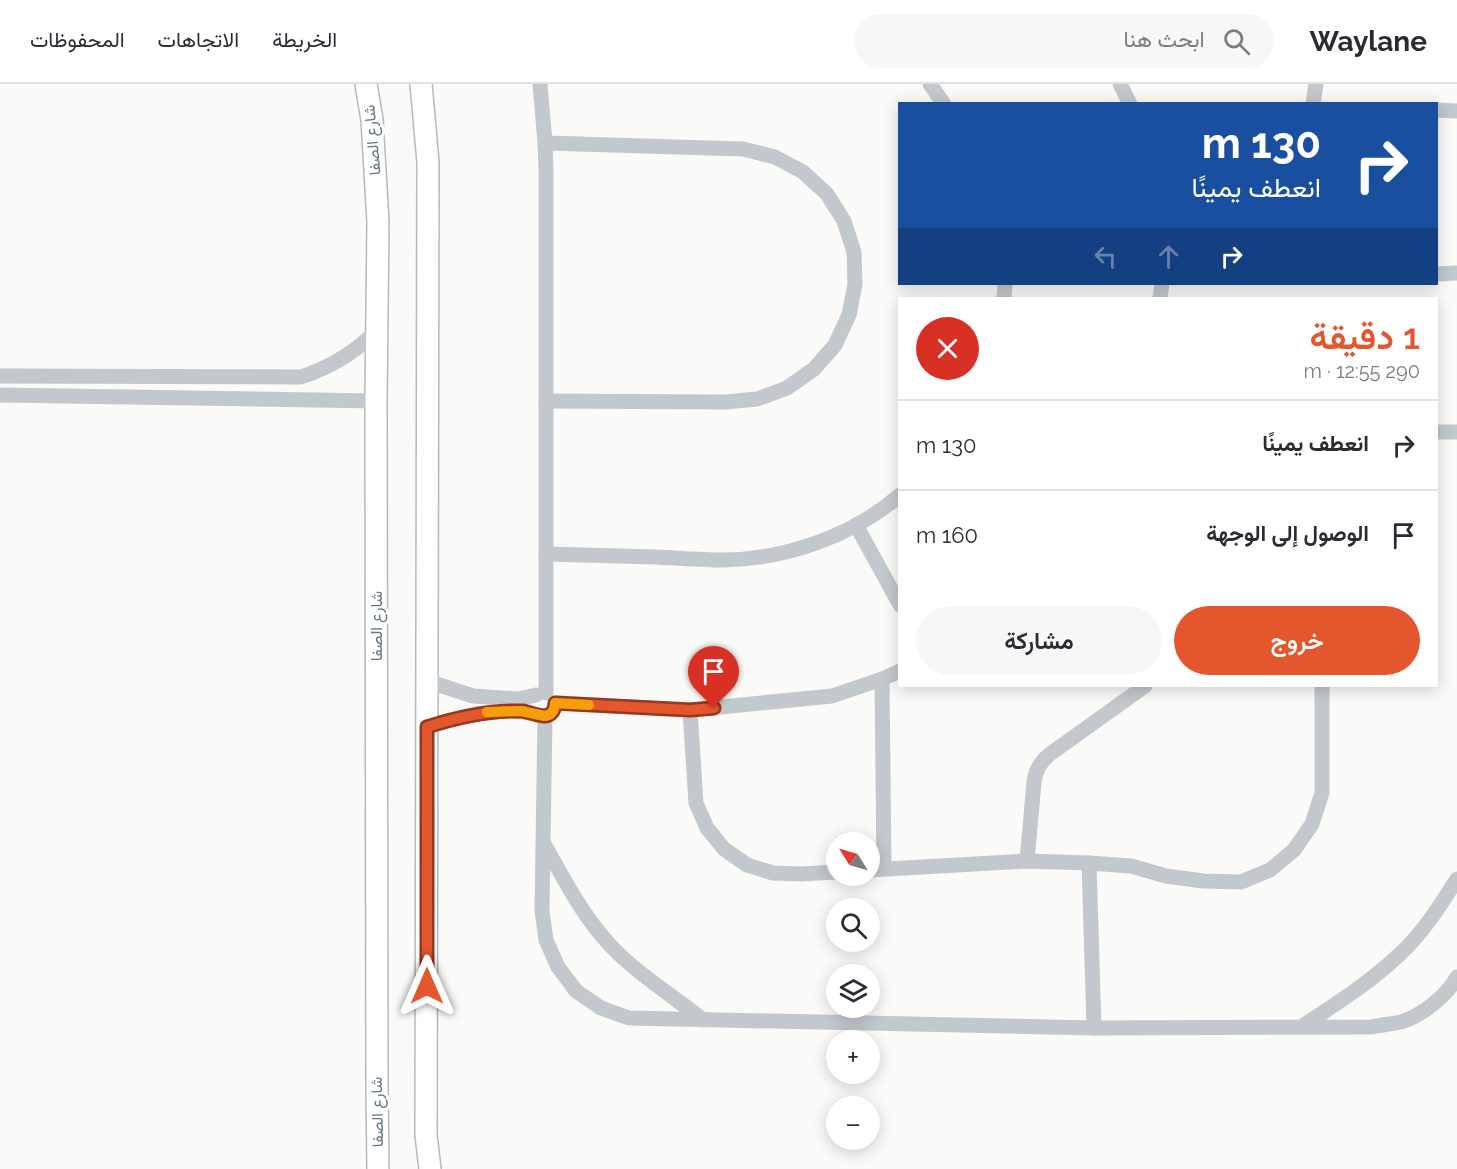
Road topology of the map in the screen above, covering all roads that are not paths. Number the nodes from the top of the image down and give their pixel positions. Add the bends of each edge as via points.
1 (366, 84) edge
2 (421, 84) edge
3 (540, 84) edge
4 (930, 84) edge
5 (1120, 84) edge
6 (1316, 84) edge
7 (943, 102) edge
8 (1129, 102) edge
9 (1313, 102) edge
10 (1438, 110) edge
11 (1457, 111) edge
12 (545, 143) junction
13 (1457, 273) edge
14 (1438, 274) edge
15 (376, 330) junction
16 (0, 376) edge
17 (182, 376) junction
18 (0, 395) edge
19 (183, 398) junction
20 (376, 401) junction
21 (546, 401) junction
22 (1438, 432) edge
23 (1457, 432) edge
24 (898, 497) edge
25 (856, 525) junction
26 (546, 554) junction
27 (898, 601) edge
28 (898, 672) edge
29 (882, 679) junction
30 (427, 681) junction
31 (1144, 687) edge
32 (1322, 687) edge
33 (546, 697) junction
34 (690, 710) junction
35 (541, 716) junction
36 (427, 727) junction
37 (878, 832) edge
38 (543, 843) junction
39 (1028, 861) junction
40 (1089, 863) junction
41 (880, 870) edge
42 (826, 873) edge
43 (1457, 879) edge
44 (1457, 977) edge
45 (703, 1020) junction
46 (1301, 1027) junction
47 (1094, 1028) junction
48 (378, 1169) edge
49 (430, 1169) edge

1 - 15 street, شارع الصفا via 378,222
2 - 30 street via 428,173
3 - 12 street
4 - 7 street
5 - 8 street
6 - 9 street
10 - 11 street
12 - 21 street
12 - 21 street via 743,149 775,157 803,172 826,194 844,221 854,252 855,284 849,315 835,345 814,369 787,387 757,399
13 - 14 street
15 - 17 street via 342,359 301,377
15 - 20 street, شارع الصفا
16 - 17 street
17 - 19 street
18 - 19 street
19 - 20 street
20 - 48 street, شارع الصفا
21 - 26 street
22 - 23 street
24 - 25 street
25 - 26 street via 792,550 725,560
25 - 27 street
26 - 33 street
28 - 29 street
29 - 34 street via 832,696
29 - 37 street
30 - 33 street via 473,696
30 - 36 street
31 - 39 street via 1041,762 1034,782
32 - 40 street via 1322,793 1312,824 1294,850 1270,870 1241,882 1203,881 1131,866
33 - 34 street
33 - 35 street via 554,711
33 - 35 street via 532,702 534,712
34 - 42 street via 696,803 707,828 724,849 747,865 773,873
35 - 36 street via 521,711 481,713
35 - 38 street
36 - 49 street via 426,1135
38 - 45 street via 580,908 609,944
38 - 45 street via 542,911 546,940 558,968 576,991 600,1008 628,1018
39 - 40 street
39 - 41 street
40 - 47 street
43 - 46 street via 1402,952 1356,991
44 - 46 street via 1431,1007 1403,1022 1371,1027
45 - 47 street
46 - 47 street

